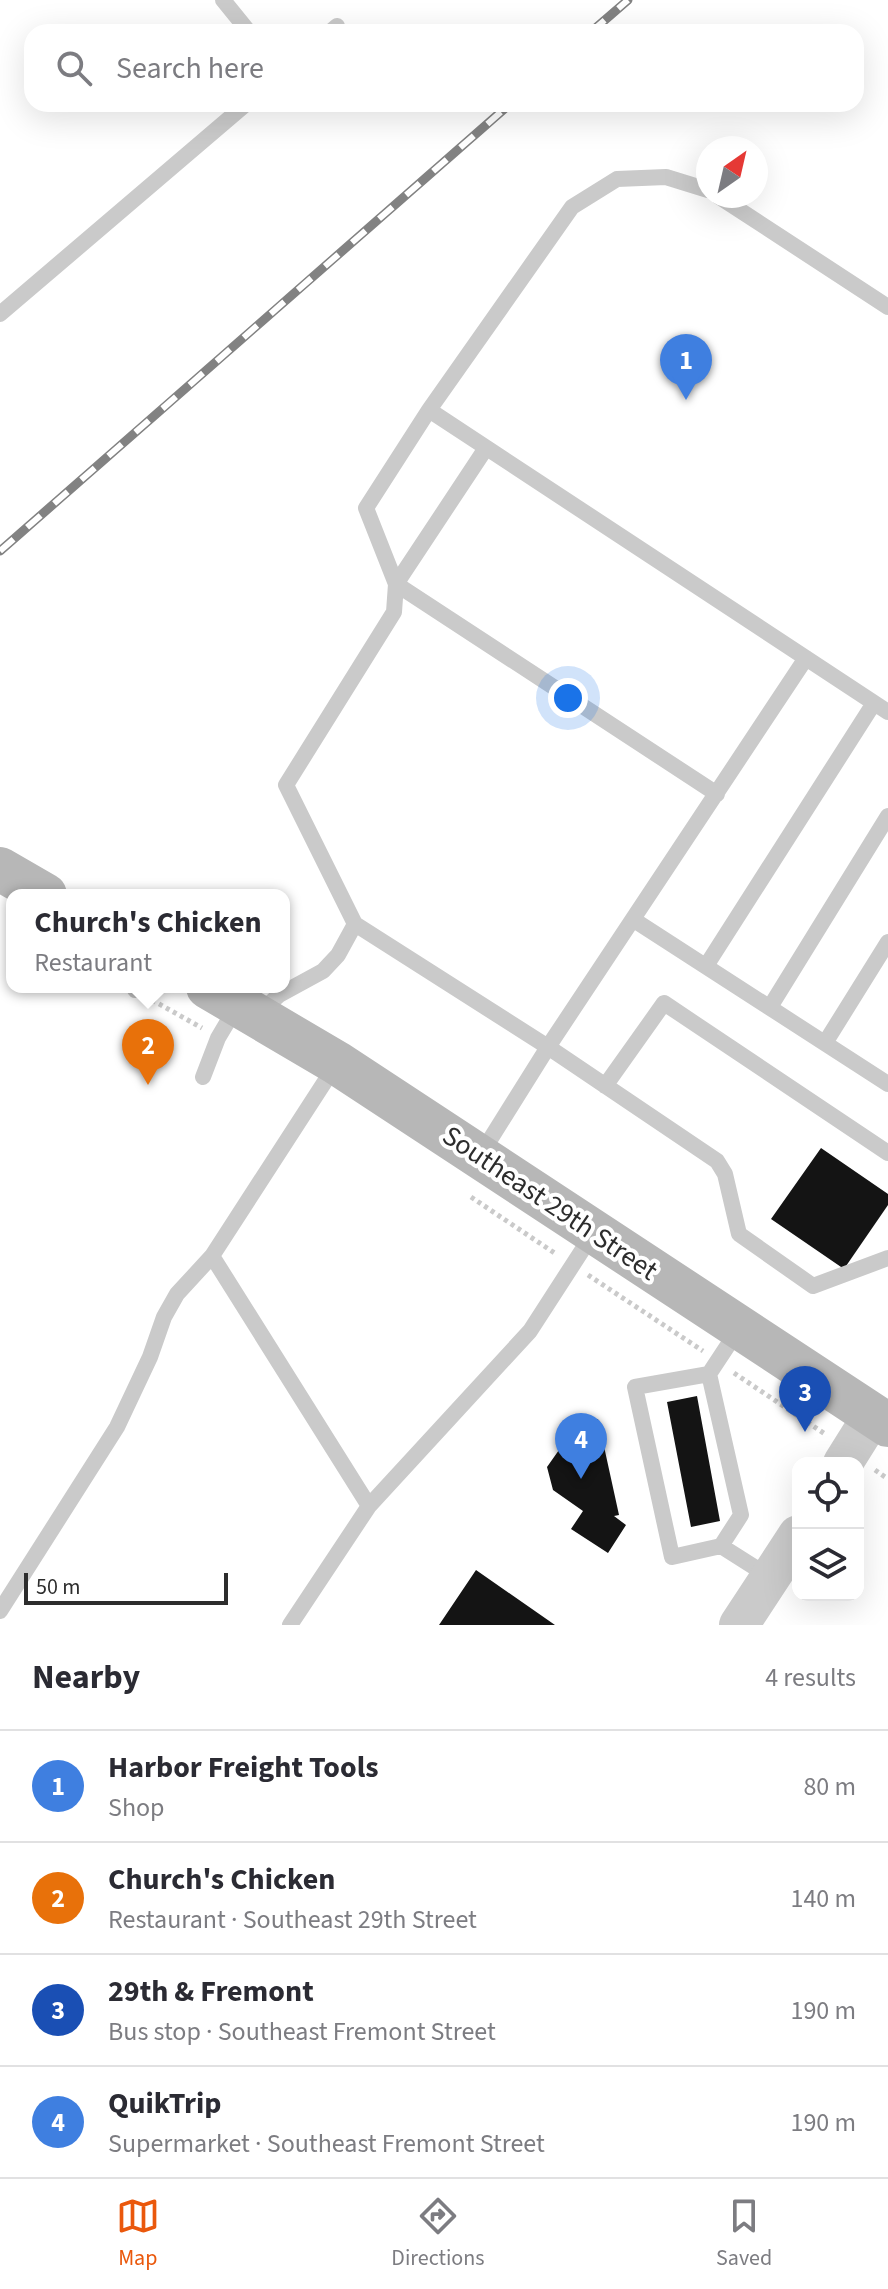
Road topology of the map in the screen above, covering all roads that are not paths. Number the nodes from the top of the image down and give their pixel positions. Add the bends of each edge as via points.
1 (223, 0) edge
2 (242, 24) edge
3 (237, 112) edge
4 (696, 186) edge
5 (736, 208) edge
6 (888, 307) edge
7 (0, 314) edge
8 (429, 410) junction
9 (486, 448) junction
10 (396, 584) junction
11 (806, 658) junction
12 (881, 708) edge
13 (717, 794) junction
14 (888, 816) edge
15 (0, 869) edge
16 (35, 889) edge
17 (634, 920) junction
18 (355, 924) junction
19 (888, 942) edge
20 (706, 966) junction
21 (290, 989) edge
22 (283, 993) edge
23 (770, 1007) junction
24 (230, 1011) edge
25 (825, 1043) junction
26 (548, 1047) junction
27 (337, 1063) junction
28 (885, 1076) edge
29 (203, 1077) dead end
30 (605, 1086) junction
31 (887, 1150) edge
32 (472, 1174) junction
33 (583, 1248) junction
34 (212, 1256) junction
35 (888, 1258) edge
36 (722, 1354) junction
37 (880, 1420) edge
38 (847, 1457) edge
39 (369, 1506) junction
40 (792, 1544) edge
41 (721, 1546) junction
42 (771, 1577) junction
43 (0, 1611) edge
44 (290, 1625) edge
45 (739, 1625) edge

1 - 2 lane
3 - 7 lane
4 - 8 lane via 666,177 617,179 572,207
5 - 6 lane
8 - 9 lane
8 - 10 lane via 366,508
9 - 10 lane
9 - 11 lane
10 - 13 lane
10 - 18 lane via 394,612 286,785
11 - 12 lane
11 - 13 lane
12 - 20 lane
13 - 17 lane
14 - 23 lane
15 - 16 main road
17 - 20 lane
17 - 26 lane
18 - 21 lane via 323,971
18 - 26 lane
19 - 25 lane
20 - 23 lane
22 - 24 lane
23 - 25 lane
24 - 27 main road, Southeast 29th Street
24 - 29 lane
25 - 28 lane
26 - 30 lane
26 - 32 lane
27 - 32 main road, Southeast 29th Street
27 - 34 lane
30 - 31 lane via 664,1003
30 - 35 lane via 717,1161 739,1234 813,1286
32 - 33 main road, Southeast 29th Street
33 - 36 main road, Southeast 29th Street
33 - 39 lane via 530,1331
34 - 39 lane
34 - 43 lane via 177,1294 117,1427
36 - 37 main road, Southeast 29th Street
36 - 41 lane via 741,1515
36 - 41 lane via 635,1387 672,1557
37 - 38 street
39 - 44 lane
40 - 42 street
41 - 42 lane
42 - 45 street

